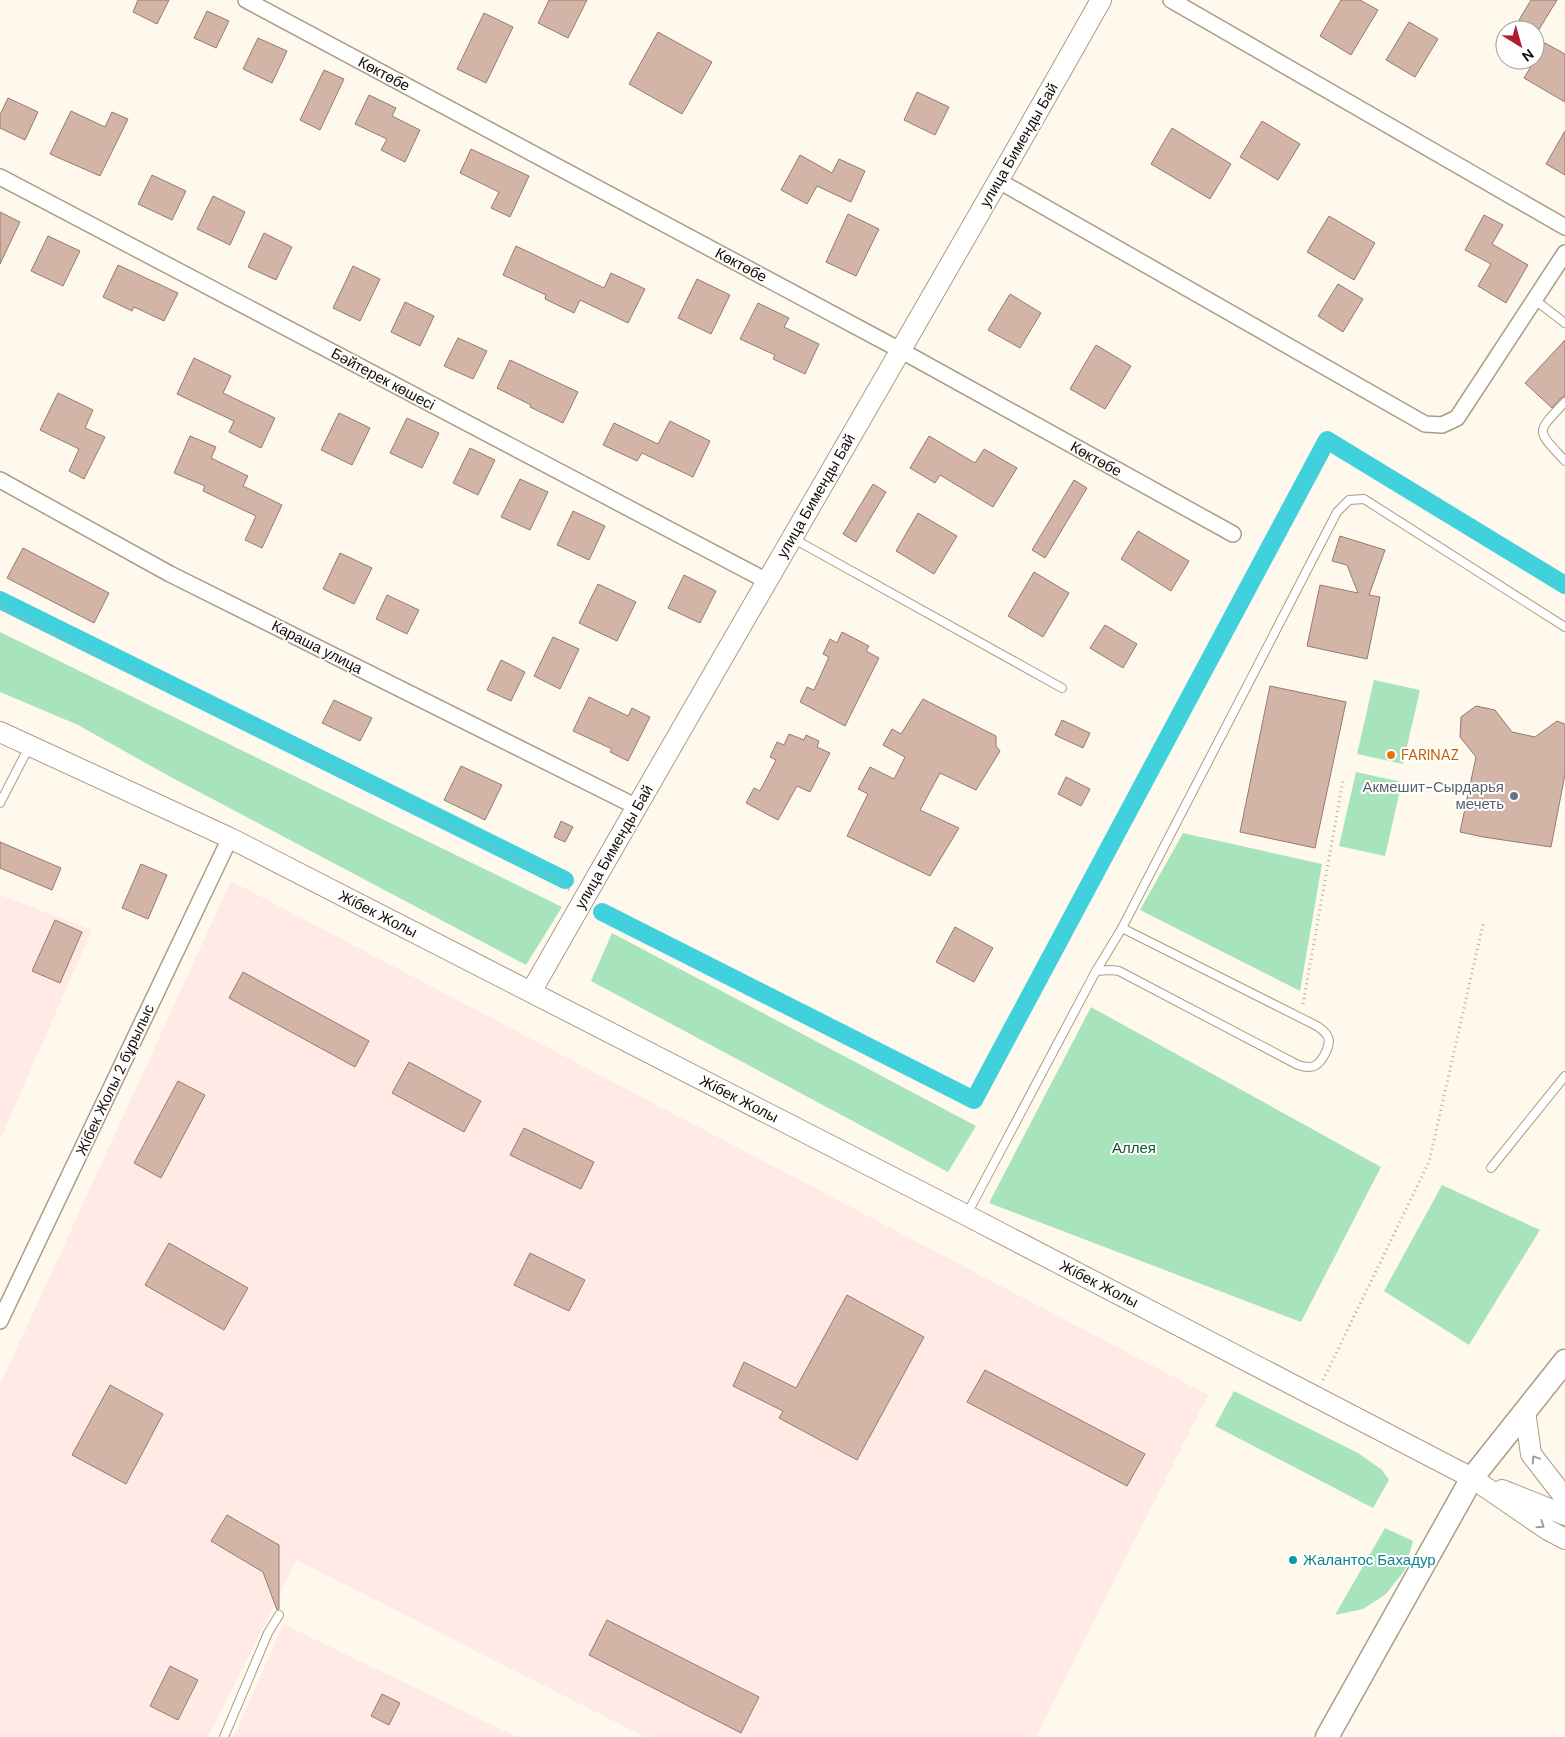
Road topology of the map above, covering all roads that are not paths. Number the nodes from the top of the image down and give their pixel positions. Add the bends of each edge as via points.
1 (246, 0) edge
2 (1101, 0) edge
3 (1171, 0) edge
4 (0, 177) edge
5 (999, 181) junction
6 (1565, 227) edge
7 (1565, 253) edge
8 (1535, 300) junction
9 (1565, 323) edge
10 (900, 350) junction
11 (1565, 402) edge
12 (1565, 460) edge
13 (0, 480) edge
14 (1232, 534) dead end
15 (792, 538) junction
16 (767, 581) junction
17 (1565, 627) edge
18 (1062, 688) dead end
19 (0, 732) edge
20 (30, 746) junction
21 (0, 803) edge
22 (637, 807) junction
23 (230, 838) junction
24 (1122, 928) junction
25 (1096, 971) junction
26 (531, 992) junction
27 (1565, 1076) edge
28 (1491, 1168) dead end
29 (966, 1215) junction
30 (0, 1321) edge
31 (1565, 1361) edge
32 (1525, 1411) junction
33 (1472, 1478) junction
34 (1565, 1498) edge
35 (1565, 1515) edge
36 (1565, 1539) edge
37 (280, 1615) dead end
38 (224, 1737) edge
39 (1327, 1737) edge

1 - 10 street, Көктөбе
2 - 5 main road, улица Бименды Бай
3 - 6 street
4 - 16 street, Бәйтерек көшесі
5 - 8 street via 1425,424 1442,425 1457,418
5 - 10 main road, улица Бименды Бай
7 - 8 street
8 - 9 lane
10 - 14 street, Көктөбе
10 - 15 main road, улица Бименды Бай
11 - 12 lane via 1542,430 1543,437
13 - 22 street, Караша улица via 170,574
15 - 16 main road, улица Бименды Бай
15 - 18 lane
16 - 22 main road, улица Бименды Бай
17 - 24 lane via 1364,499 1349,500 1337,512
19 - 20 main road, Жібек Жолы
20 - 21 lane
20 - 23 main road, Жібек Жолы
22 - 26 main road, улица Бименды Бай
23 - 26 main road, Жібек Жолы
23 - 30 street, Жібек Жолы 2 бұрылыс
24 - 25 lane
24 - 25 lane via 1317,1026 1328,1036 1329,1044 1321,1062 1308,1068 1298,1065 1119,971
25 - 29 lane
26 - 29 main road, Жібек Жолы
27 - 28 lane
29 - 33 main road, Жібек Жолы
31 - 32 main road
32 - 33 main road
34 -> 32 main road via 1531,1454
33 - 35 main road
33 -> 36 main road
33 - 39 main road
37 - 38 lane via 268,1633

